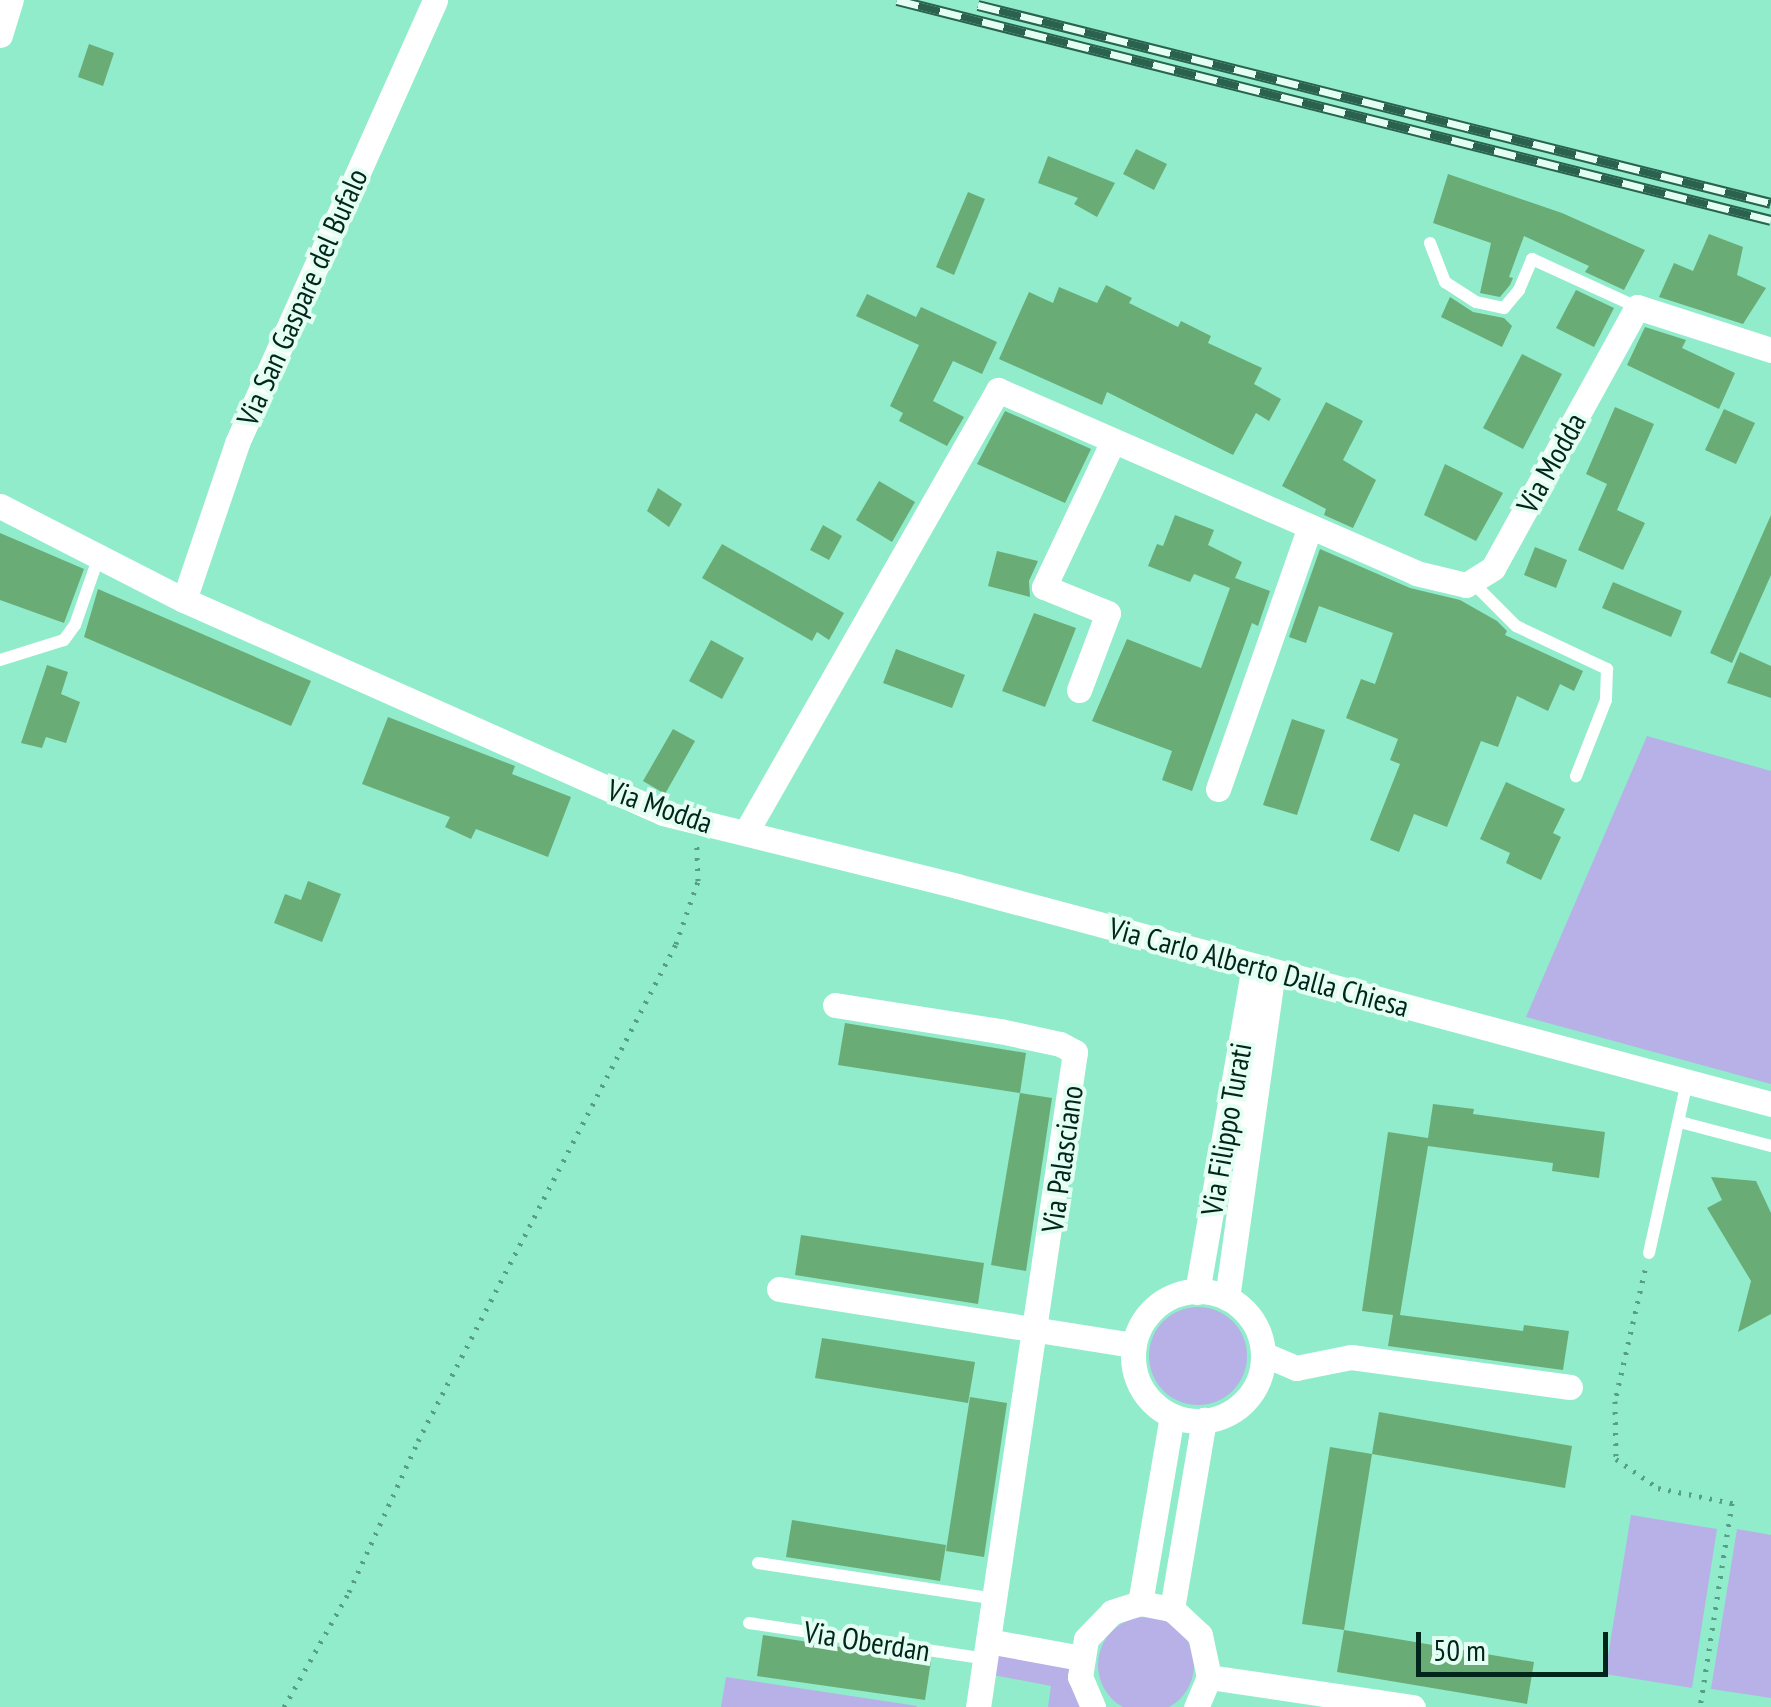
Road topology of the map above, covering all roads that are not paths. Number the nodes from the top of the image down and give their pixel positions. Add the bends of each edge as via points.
1 (11, 0) edge
2 (435, 0) edge
3 (0, 34) edge
4 (1430, 244) dead end
5 (1637, 307) junction
6 (1771, 350) edge
7 (1113, 441) junction
8 (0, 506) edge
9 (1310, 526) junction
10 (98, 559) junction
11 (1474, 584) junction
12 (184, 600) junction
13 (0, 660) edge
14 (1079, 690) dead end
15 (1576, 776) dead end
16 (1218, 789) dead end
17 (746, 832) junction
18 (1264, 968) junction
19 (835, 1005) dead end
20 (1687, 1082) junction
21 (1771, 1104) edge
22 (1680, 1122) junction
23 (1771, 1146) edge
24 (1650, 1253) road end
25 (780, 1289) dead end
26 (1197, 1292) junction
27 (1227, 1298) junction
28 (1036, 1330) junction
29 (1134, 1346) junction
30 (1262, 1354) junction
31 (1570, 1386) dead end
32 (1172, 1416) junction
33 (1204, 1420) junction
34 (758, 1563) dead end
35 (994, 1599) junction
36 (1140, 1604) junction
37 (1172, 1610) junction
38 (749, 1623) dead end
39 (987, 1650) junction
40 (1080, 1658) junction
41 (1209, 1677) junction
42 (978, 1707) edge
43 (1093, 1707) edge
44 (1196, 1707) edge
45 (1413, 1707) edge

1 - 3 street
2 - 12 street, Via San Gaspare del Bufalo via 237,443
4 - 5 lane via 1445,282 1476,302 1504,308 1532,259
5 - 6 street
5 - 11 street, Via Modda via 1492,568
7 - 9 street, Via Modda
7 - 14 street via 1044,587 1108,613
7 - 17 street, Via Modda via 998,390
8 - 10 street, Via Modda
9 - 11 street, Via Modda via 1416,573
9 - 16 street
10 - 12 street, Via Modda
10 - 13 lane via 64,640
11 - 15 lane via 1516,626 1607,669 1606,700
12 - 17 street, Via Modda via 630,800 694,823
17 - 18 street, Via Carlo Alberto Dalla Chiesa
18 - 20 street, Via Carlo Alberto Dalla Chiesa
18 - 26 street, Via Filippo Turati
18 - 27 street, Via Filippo Turati
19 - 28 street, Via Palasciano via 1000,1031 1075,1052
20 - 21 street, Via Carlo Alberto Dalla Chiesa
20 - 22 lane
22 - 23 lane
22 - 24 lane
25 - 28 street
26 - 27 street
26 - 29 street via 1154,1308
27 - 30 street via 1252,1321
28 - 29 street
28 - 35 street, Via Palasciano
29 - 32 street via 1141,1388
30 - 31 street via 1296,1368 1351,1356
30 - 33 street via 1246,1399 1228,1414
32 - 33 street
32 - 36 street
33 - 37 street
34 - 35 lane
35 - 39 street, Via Palasciano
36 - 37 street
36 - 40 street via 1097,1624
37 - 41 street via 1200,1635
38 - 39 lane, Via Oberdan
39 - 40 street, Via Oberdan
39 - 42 street, Via Palasciano
40 - 43 street via 1082,1686
41 - 44 street
41 - 45 street

